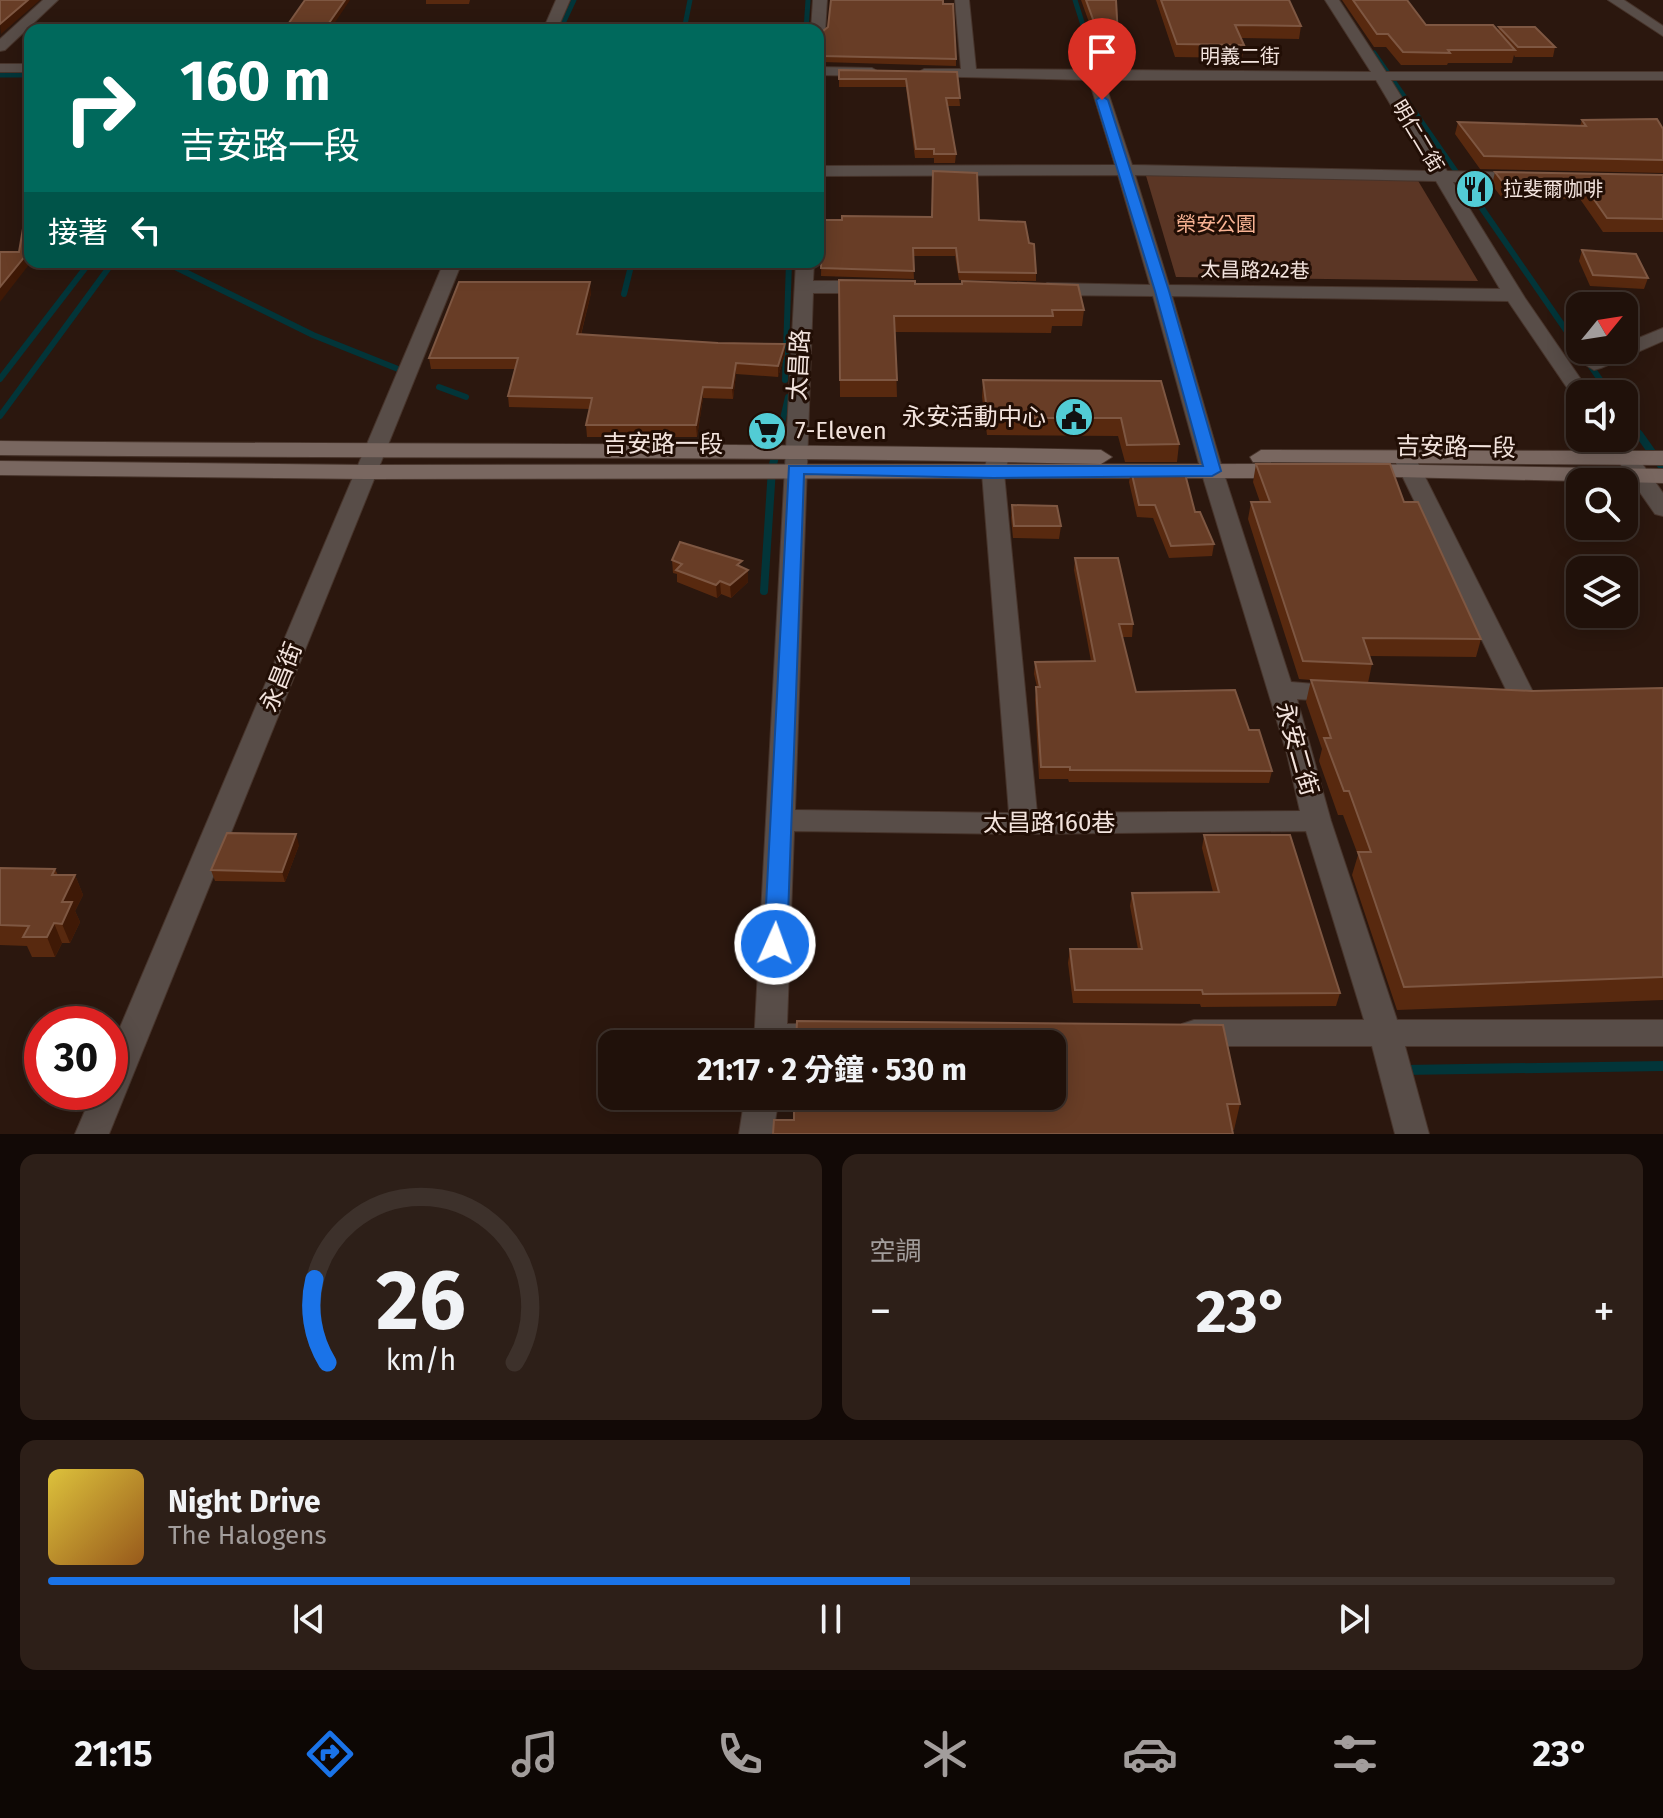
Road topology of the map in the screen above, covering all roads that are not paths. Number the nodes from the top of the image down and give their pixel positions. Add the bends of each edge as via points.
1 (51, 0) edge
2 (563, 0) edge
3 (820, 0) edge
4 (962, 0) edge
5 (1332, 0) edge
6 (1615, 0) edge
7 (25, 24) edge
8 (553, 24) edge
9 (819, 24) edge
10 (24, 25) edge
11 (1663, 32) edge
12 (0, 47) edge
13 (0, 68) edge
14 (24, 68) edge
15 (824, 71) edge
16 (969, 73) junction
17 (1381, 75) junction
18 (1095, 76) junction
19 (1663, 76) edge
20 (1123, 170) junction
21 (824, 171) edge
22 (1442, 176) junction
23 (1553, 178) edge
24 (451, 268) edge
25 (805, 274) edge
26 (897, 287) edge
27 (1033, 288) edge
28 (1162, 291) junction
29 (1512, 295) junction
30 (1663, 334) edge
31 (1638, 345) edge
32 (1571, 380) edge
33 (0, 448) edge
34 (1566, 451) edge
35 (1625, 452) edge
36 (1638, 452) edge
37 (1663, 458) edge
38 (796, 460) junction
39 (369, 462) junction
40 (1406, 463) junction
41 (996, 464) junction
42 (1211, 465) junction
43 (0, 468) edge
44 (1652, 477) edge
45 (1663, 509) edge
46 (1281, 690) junction
47 (1372, 694) edge
48 (1494, 700) edge
49 (1556, 701) edge
50 (1525, 702) junction
51 (781, 820) junction
52 (1317, 821) junction
53 (1024, 824) junction
54 (771, 1030) edge
55 (1384, 1031) junction
56 (1663, 1033) edge
57 (1164, 1034) edge
58 (128, 1048) edge
59 (102, 1110) edge
60 (760, 1110) edge
61 (92, 1134) edge
62 (756, 1134) edge
63 (1412, 1134) edge

1 - 7 street
2 - 8 street
3 - 9 street
4 - 16 street
5 - 17 street, 明仁二街
6 - 11 street
10 - 12 street
13 - 14 street
15 - 16 street, 明義二街
16 - 18 street, 明義二街
17 - 18 street, 明義二街
17 - 19 street, 明義二街
17 - 22 street, 明仁二街
18 - 20 street, 永安二街
20 - 21 street
20 - 22 street
20 - 28 street, 永安二街
22 - 23 street
22 - 29 street, 明仁二街
24 - 39 street, 永昌街
25 - 26 street
25 - 38 street, 太昌路
27 - 28 street, 太昌路242巷
28 - 29 street, 太昌路242巷
28 - 42 street, 永安二街
29 - 32 street, 明仁二街
30 - 31 street
33 - 39 street, 吉安路一段
34 - 40 street, 吉安路一段
35 - 44 street
36 - 37 street, 吉安路一段
38 - 39 street, 吉安路一段
38 - 41 street, 吉安路一段
38 - 51 street, 太昌路
39 - 43 street, 吉安路一段
39 - 58 street, 永昌街
40 - 42 street, 吉安路一段
40 - 44 street, 吉安路一段
40 - 50 street
41 - 42 street, 吉安路一段
41 - 53 street
42 - 46 street, 永安二街
44 - 45 street
46 - 47 street
46 - 52 street, 永安二街
48 - 50 street
49 - 50 street
51 - 53 street, 太昌路160巷
51 - 54 street, 太昌路
52 - 53 street, 太昌路160巷
52 - 55 street, 永安二街
55 - 56 street
55 - 57 street
55 - 63 street, 永安二街
59 - 61 street, 永昌街
60 - 62 street

